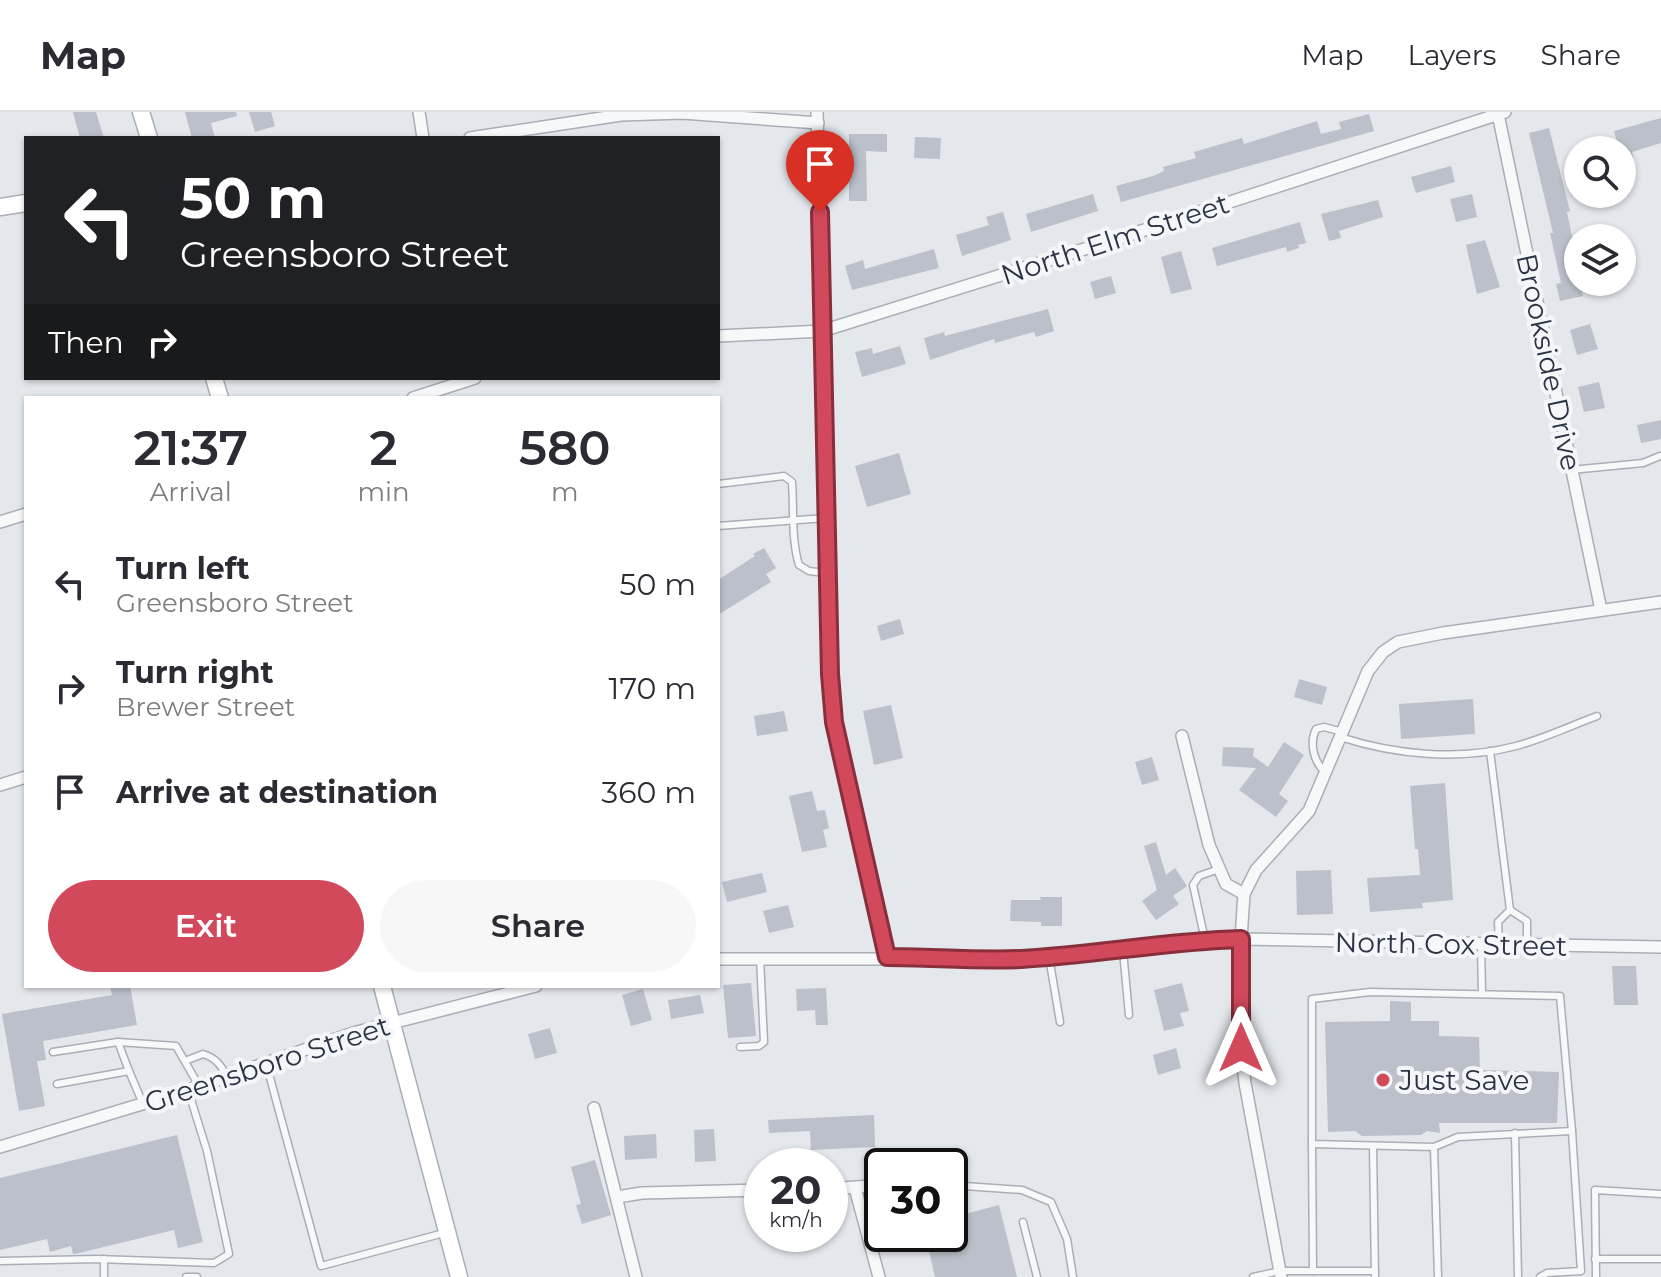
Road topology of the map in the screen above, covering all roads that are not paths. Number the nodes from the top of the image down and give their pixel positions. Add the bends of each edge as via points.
1 (141, 112) edge
2 (419, 112) edge
3 (1502, 113) edge
4 (817, 118) edge
5 (148, 136) edge
6 (423, 136) edge
7 (483, 136) edge
8 (24, 203) edge
9 (0, 207) edge
10 (822, 331) junction
11 (720, 336) edge
12 (469, 380) edge
13 (419, 396) edge
14 (1660, 456) edge
15 (1571, 470) junction
16 (720, 484) edge
17 (24, 515) edge
18 (825, 518) junction
19 (795, 520) junction
20 (0, 522) edge
21 (720, 526) edge
22 (826, 573) junction
23 (1661, 602) edge
24 (1601, 610) junction
25 (1597, 716) dead end
26 (1342, 735) junction
27 (1182, 736) dead end
28 (1490, 751) junction
29 (1325, 772) junction
30 (24, 778) edge
31 (0, 785) edge
32 (1220, 869) junction
33 (1244, 894) junction
34 (1510, 910) junction
35 (1241, 939) junction
36 (1205, 940) junction
37 (1481, 945) junction
38 (1499, 945) junction
39 (1527, 946) junction
40 (1661, 947) edge
41 (1123, 950) junction
42 (887, 957) junction
43 (1049, 957) junction
44 (760, 958) junction
45 (720, 959) edge
46 (383, 988) edge
47 (528, 988) edge
48 (1482, 993) junction
49 (1129, 1015) dead end
50 (392, 1022) junction
51 (1060, 1022) dead end
52 (118, 1042) junction
53 (740, 1047) dead end
54 (53, 1052) dead end
55 (185, 1061) junction
56 (266, 1063) junction
57 (129, 1071) junction
58 (227, 1077) junction
59 (57, 1084) dead end
60 (194, 1088) junction
61 (143, 1104) junction
62 (594, 1108) dead end
63 (1572, 1131) junction
64 (1515, 1133) junction
65 (1312, 1144) junction
66 (1373, 1146) junction
67 (0, 1147) edge
68 (1434, 1147) junction
69 (968, 1186) edge
70 (864, 1187) edge
71 (848, 1188) edge
72 (855, 1188) junction
73 (744, 1190) edge
74 (1661, 1194) edge
75 (617, 1197) junction
76 (1023, 1222) dead end
77 (448, 1232) junction
78 (104, 1259) junction
79 (1595, 1259) junction
80 (1661, 1259) edge
81 (0, 1261) edge
82 (1313, 1271) junction
83 (1281, 1274) edge
84 (1375, 1274) edge
85 (104, 1277) edge
86 (186, 1277) edge
87 (197, 1277) edge
88 (459, 1277) edge
89 (636, 1277) edge
90 (879, 1277) edge
91 (1037, 1277) edge
92 (1073, 1277) edge
93 (1253, 1277) edge
94 (1438, 1277) edge
95 (1518, 1277) edge
96 (1540, 1277) edge
97 (1596, 1277) edge

1 - 5 main road
2 - 6 street
3 - 10 street, North Elm Street
3 - 15 street, Brookside Drive
4 - 7 street via 621,115
4 - 10 street
8 - 9 main road
10 - 11 street, North Elm Street
10 - 18 street
12 - 13 street
14 - 15 lane via 1643,463
15 - 24 street, Brookside Drive
16 - 19 lane via 784,476 792,482
17 - 20 street
18 - 19 lane
18 - 22 street
19 - 21 lane
19 - 22 lane via 799,565
22 - 42 street via 834,722
23 - 24 street
24 - 26 street via 1398,642 1368,671
25 - 28 lane
26 - 28 lane via 1379,749
26 - 29 street
26 - 29 lane via 1324,727 1312,737 1317,765
27 - 32 street
28 - 34 lane
29 - 33 street via 1309,811 1256,870
30 - 31 street
32 - 33 street via 1226,884
32 - 36 lane via 1199,876 1193,885
33 - 35 street
34 - 38 lane via 1498,922
34 - 39 lane via 1527,921
35 - 36 street
35 - 37 street, North Cox Street
35 - 83 street via 1241,1048
36 - 41 street
37 - 38 street, North Cox Street
37 - 48 lane
38 - 39 street, North Cox Street
39 - 40 street, North Cox Street
41 - 43 street
41 - 49 lane
42 - 43 street
42 - 44 street
43 - 51 lane
44 - 45 street
44 - 53 lane via 764,1042
46 - 50 main road
47 - 50 street, Greensboro Street
48 - 63 lane via 1560,996
48 - 65 lane via 1370,992 1312,999
50 - 56 street, Greensboro Street
50 - 77 main road
52 - 54 lane
52 - 55 lane via 176,1046
52 - 57 lane
55 - 58 lane via 196,1055 212,1057
55 - 60 lane
56 - 58 street, Greensboro Street
56 - 77 lane via 321,1266
57 - 59 lane
57 - 61 lane
58 - 60 street, Greensboro Street
60 - 61 street, Greensboro Street
60 - 78 lane via 229,1254 214,1263
61 - 67 street, Greensboro Street
62 - 75 street
63 - 64 lane
63 - 96 lane via 1581,1271
64 - 68 lane via 1458,1137
64 - 95 lane
65 - 66 lane
65 - 82 lane
66 - 68 lane
66 - 84 lane
68 - 94 lane
69 - 92 lane via 1022,1190 1051,1202 1067,1239
70 - 72 street
71 - 72 street
72 - 90 street
73 - 75 street
74 - 79 lane via 1595,1190
75 - 89 street
76 - 91 lane
77 - 88 main road
78 - 81 lane
78 - 85 lane
79 - 80 lane
79 - 97 lane
82 - 83 lane
82 - 84 lane
83 - 93 lane
86 - 87 lane

